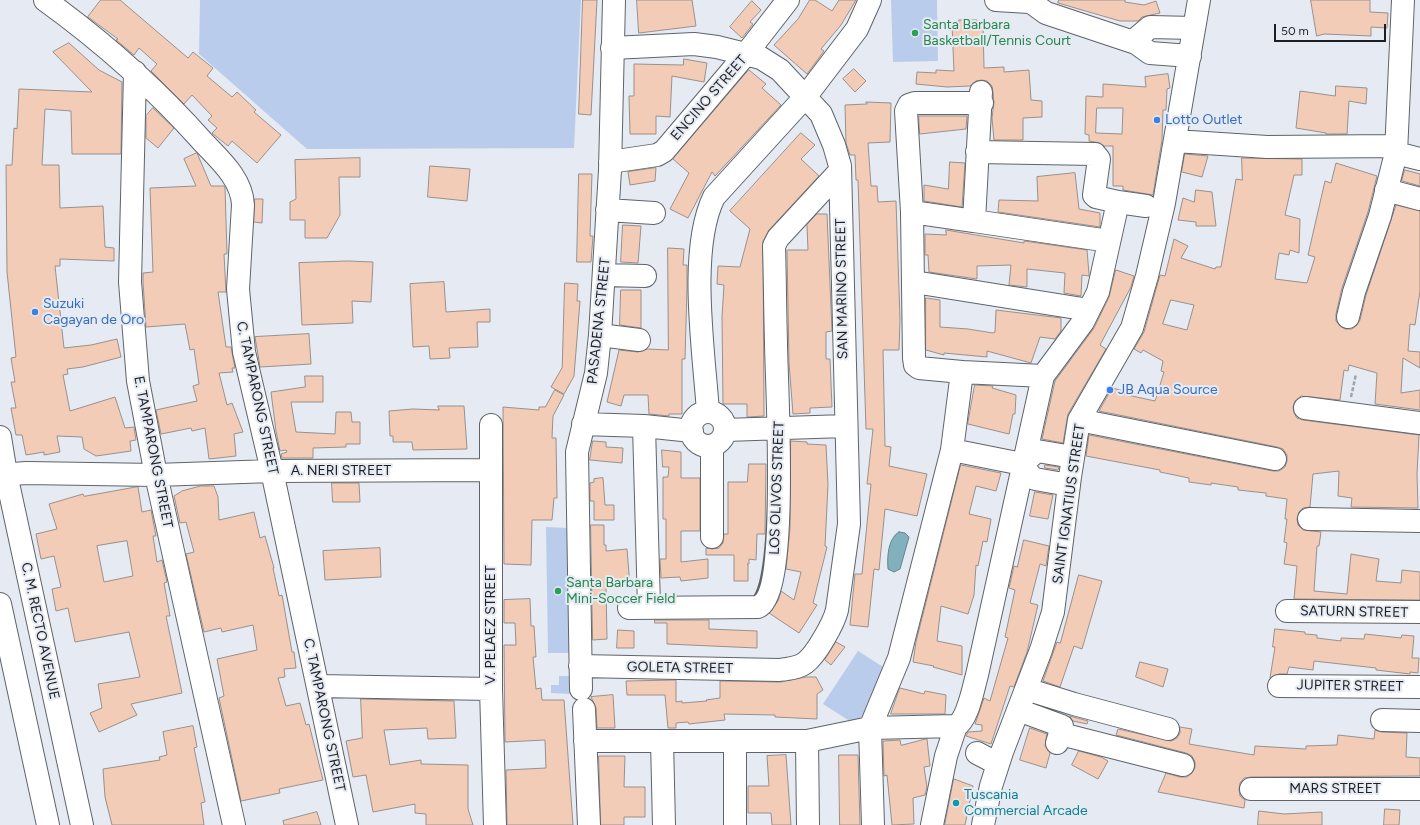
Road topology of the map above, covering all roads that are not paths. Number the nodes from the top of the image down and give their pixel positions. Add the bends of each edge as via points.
1 (45, 0) edge
2 (614, 0) edge
3 (788, 0) edge
4 (870, 0) edge
5 (996, 0) edge
6 (1199, 0) edge
7 (1028, 1) edge
8 (1408, 12) edge
9 (1194, 28) junction
10 (1130, 41) junction
11 (612, 48) junction
12 (746, 54) junction
13 (1190, 56) junction
14 (136, 72) junction
15 (806, 96) junction
16 (1175, 141) junction
17 (1395, 150) junction
18 (977, 152) junction
19 (1420, 159) edge
20 (610, 162) junction
21 (840, 171) junction
22 (1386, 190) junction
23 (1420, 199) edge
24 (1118, 202) junction
25 (1146, 206) dead end
26 (607, 210) junction
27 (912, 212) junction
28 (654, 213) dead end
29 (974, 221) junction
30 (1109, 241) junction
31 (605, 275) junction
32 (645, 276) dead end
33 (914, 282) junction
34 (1089, 310) junction
35 (1348, 317) dead end
36 (600, 335) junction
37 (639, 340) dead end
38 (962, 372) junction
39 (1043, 376) junction
40 (1305, 408) dead end
41 (708, 412) junction
42 (1079, 420) junction
43 (1420, 423) edge
44 (583, 424) junction
45 (491, 425) dead end
46 (644, 426) junction
47 (845, 426) junction
48 (780, 427) junction
49 (692, 431) junction
50 (0, 437) edge
51 (719, 438) junction
52 (952, 450) junction
53 (1073, 457) junction
54 (1275, 459) dead end
55 (1022, 464) junction
56 (491, 470) junction
57 (272, 471) junction
58 (3, 475) edge
59 (156, 475) junction
60 (1069, 485) junction
61 (1309, 519) dead end
62 (1420, 521) edge
63 (712, 537) dead end
64 (0, 604) edge
65 (1288, 611) dead end
66 (1420, 612) edge
67 (580, 666) junction
68 (779, 670) joint
69 (318, 686) junction
70 (1279, 686) dead end
71 (1420, 687) edge
72 (492, 689) junction
73 (1026, 689) junction
74 (1018, 710) junction
75 (1382, 720) dead end
76 (1420, 720) edge
77 (956, 726) junction
78 (870, 728) junction
79 (1168, 729) dead end
80 (585, 741) junction
81 (662, 741) junction
82 (807, 741) junction
83 (734, 742) junction
84 (977, 753) dead end
85 (998, 764) junction
86 (1183, 765) dead end
87 (1251, 789) dead end
88 (1420, 789) edge
89 (48, 825) edge
90 (82, 825) edge
91 (234, 825) edge
92 (347, 825) edge
93 (495, 825) edge
94 (589, 825) edge
95 (664, 825) edge
96 (735, 825) edge
97 (808, 825) edge
98 (873, 825) edge
99 (932, 825) edge
100 (983, 825) edge

1 - 14 main road, C. TAMPARONG STREET
2 - 11 main road, PASADENA STREET
3 - 12 main road, ENCINO STREET
4 - 15 main road via 857,29
5 - 7 main road
6 - 9 main road, SAINT IGNATIUS STREET
7 - 10 main road via 1046,13
8 - 17 main road
9 - 10 main road via 1150,27 1138,38
9 - 13 main road, SAINT IGNATIUS STREET
10 - 13 main road via 1139,44 1150,53
11 - 12 main road, SAN MARINO STREET via 707,44
11 - 20 main road, PASADENA STREET
12 - 15 main road, SAN MARINO STREET via 761,58 780,70
12 - 20 main road, ENCINO STREET via 664,151 657,155
13 - 16 main road, SAINT IGNATIUS STREET
14 - 57 main road, C. TAMPARONG STREET via 173,108 224,166 235,179 242,196 239,308 252,387
14 - 59 main road, E. TAMPARONG STREET via 130,282 138,381
15 - 21 main road, SAN MARINO STREET via 826,125
15 - 41 main road via 714,197 708,210 702,235 701,275
16 - 17 main road via 1267,147
16 - 42 main road, SAINT IGNATIUS STREET via 1164,203 1136,315 1126,338
17 - 19 main road
17 - 22 main road
18 - 24 main road via 1095,154 1099,159 1094,195 1096,198
18 - 27 main road via 982,97 915,103 907,107
18 - 29 main road
20 - 26 main road, PASADENA STREET
21 - 47 main road, SAN MARINO STREET
21 - 48 main road, LOS OLIVOS STREET via 775,243
22 - 23 main road
22 - 35 main road
24 - 25 main road
24 - 30 main road
26 - 28 main road
26 - 31 main road, PASADENA STREET
27 - 29 main road
27 - 33 main road
29 - 30 main road
30 - 34 main road via 1098,292
31 - 32 main road
31 - 36 main road, PASADENA STREET
33 - 34 main road
33 - 38 main road via 915,365 920,368
34 - 39 main road
36 - 37 main road
36 - 44 main road, PASADENA STREET via 596,373
38 - 39 main road
38 - 52 main road
39 - 55 main road
40 - 43 main road
41 - 49 main road via 695,419
41 - 51 main road via 714,413 722,420
42 - 53 main road, SAINT IGNATIUS STREET
42 - 54 main road
44 - 46 main road
44 - 67 main road, PASADENA STREET via 577,452
45 - 56 main road, V. PELAEZ STREET
46 - 48 main road, LOS OLIVOS STREET via 639,608 758,606 766,601 778,520
46 - 49 main road
47 - 48 main road
47 - 68 main road, SAN MARINO STREET via 848,531 836,615 811,658 789,669
48 - 51 main road
49 - 51 main road via 700,444
50 - 58 main road, C. M. RECTO AVENUE
51 - 63 main road
52 - 55 main road
52 - 78 main road via 899,658
53 - 55 main road via 1037,451
53 - 60 main road, SAINT IGNATIUS STREET
55 - 60 main road via 1035,479
55 - 77 main road via 977,675 968,706 961,723
56 - 57 main road, A. NERI STREET
56 - 72 main road, V. PELAEZ STREET
57 - 59 main road, A. NERI STREET
57 - 69 main road, C. TAMPARONG STREET
58 - 59 main road, A. NERI STREET
58 - 90 main road, C. M. RECTO AVENUE
59 - 91 main road, E. TAMPARONG STREET
60 - 73 main road, SAINT IGNATIUS STREET via 1056,602
61 - 62 main road
64 - 89 main road
65 - 66 main road, SATURN STREET
67 - 68 main road, GOLETA STREET
67 - 80 main road, PASADENA STREET
69 - 72 main road
69 - 92 main road, C. TAMPARONG STREET
70 - 71 main road, JUPITER STREET
72 - 93 main road, V. PELAEZ STREET
73 - 74 main road, SAINT IGNATIUS STREET
73 - 79 main road
74 - 85 main road, SAINT IGNATIUS STREET
74 - 86 main road via 1060,725 1062,727 1059,739
75 - 76 main road
77 - 78 main road
77 - 99 main road via 946,756
78 - 82 main road
78 - 98 main road
80 - 81 main road
80 - 94 main road, PASADENA STREET
81 - 83 main road
81 - 95 main road
82 - 83 main road
82 - 97 main road
83 - 96 main road
84 - 85 main road
85 - 100 main road, SAINT IGNATIUS STREET
87 - 88 main road, MARS STREET

